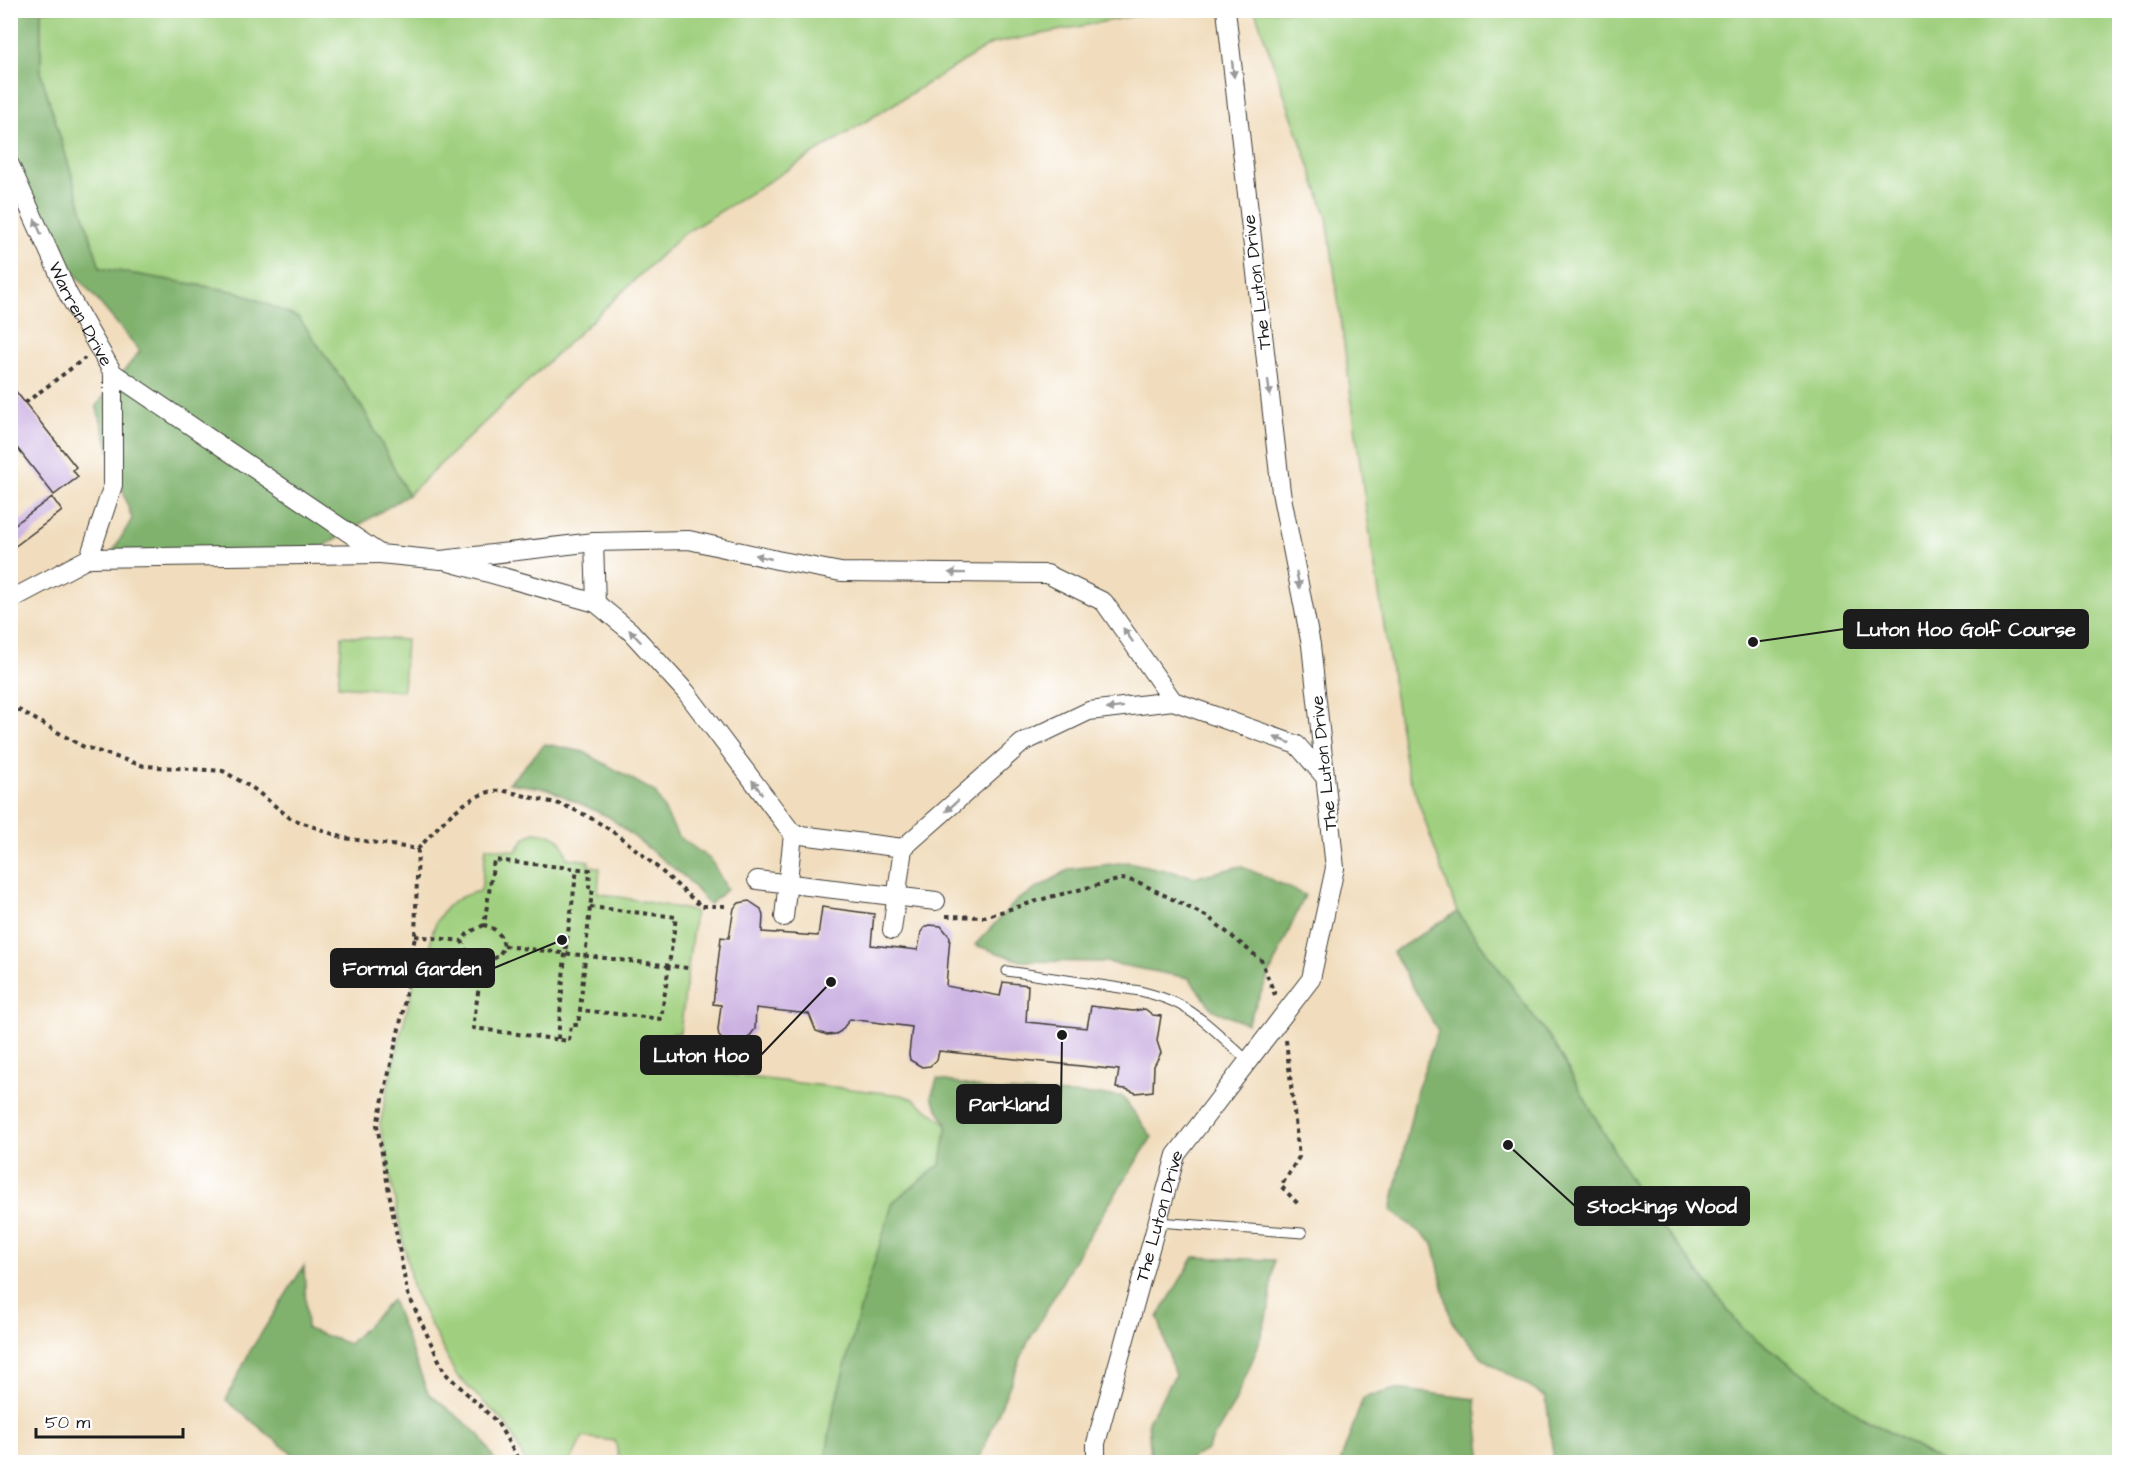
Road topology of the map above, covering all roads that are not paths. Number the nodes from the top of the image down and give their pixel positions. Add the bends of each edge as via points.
1 (1226, 10) edge
2 (10, 165) edge
3 (112, 373) junction
4 (594, 542) junction
5 (380, 554) junction
6 (89, 558) junction
7 (441, 560) junction
8 (10, 600) edge
9 (596, 603) junction
10 (1173, 701) junction
11 (1325, 777) junction
12 (793, 834) junction
13 (903, 848) junction
14 (757, 880) dead end
15 (788, 884) junction
16 (897, 896) junction
17 (940, 908) road end
18 (784, 917) dead end
19 (892, 930) dead end
20 (1007, 971) dead end
21 (1248, 1061) junction
22 (1158, 1222) junction
23 (1302, 1233) dead end
24 (1096, 1462) edge

1 -> 11 street, The Luton Drive via 1281,492 1311,645
3 -> 2 street, Warren Drive via 68,294
3 - 5 street
3 - 6 street, Warren Drive via 114,485
4 - 7 street
4 - 9 street
10 -> 4 street via 1104,602 1047,574 842,572 689,540
5 - 6 street
5 - 7 street
6 - 8 street
7 - 9 street
12 -> 9 street via 686,692 630,631
11 -> 10 street via 1297,746
10 -> 13 street via 1089,711 1022,743
11 - 21 street, The Luton Drive via 1335,868 1311,979
12 - 13 street
12 - 15 street
13 - 16 street
14 - 15 street
15 - 16 street
15 - 18 street
16 - 17 street
16 - 19 street
20 - 21 lane via 1140,991 1178,1004
21 - 22 street, The Luton Drive via 1176,1155
22 - 23 lane
22 - 24 street, The Luton Drive via 1096,1443

